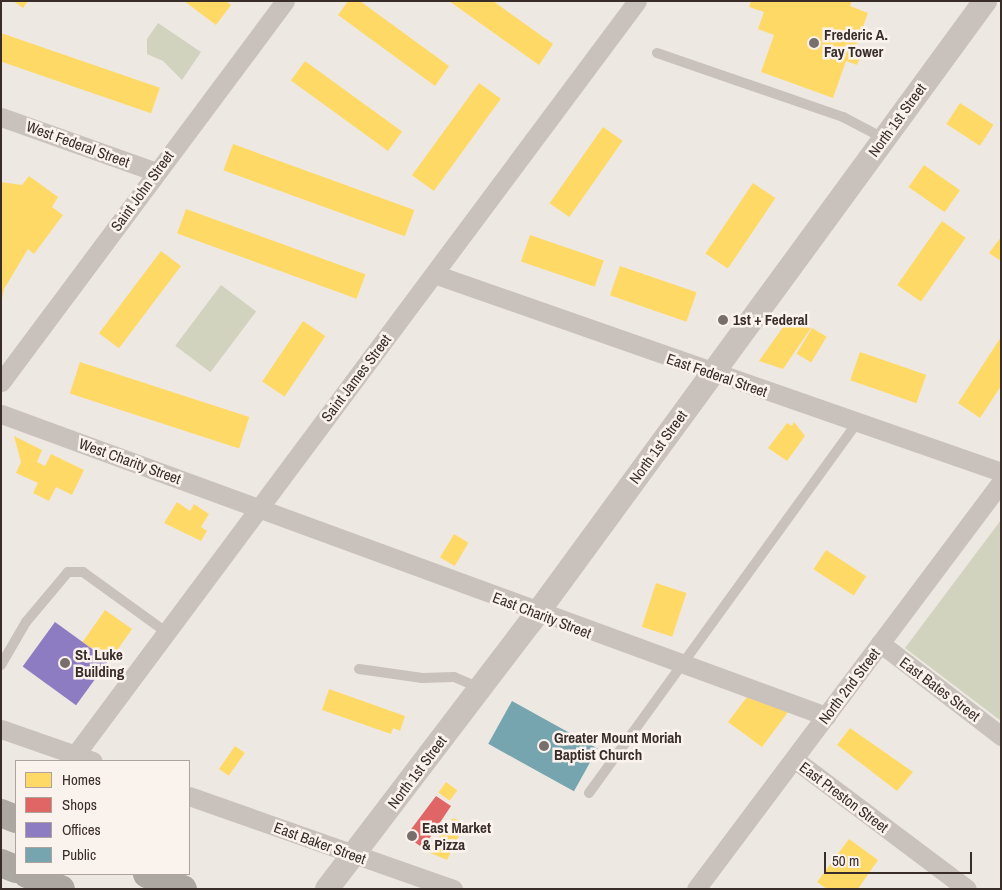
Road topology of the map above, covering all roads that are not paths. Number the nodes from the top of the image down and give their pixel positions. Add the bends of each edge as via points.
1 (285, 1) edge
2 (637, 1) edge
3 (985, 1) edge
4 (657, 53) dead end
5 (1, 116) edge
6 (883, 138) junction
7 (156, 172) junction
8 (434, 274) junction
9 (711, 373) junction
10 (1, 382) edge
11 (1, 414) edge
12 (857, 423) junction
13 (1001, 472) edge
14 (1001, 482) edge
15 (259, 508) junction
16 (537, 613) junction
17 (166, 632) junction
18 (880, 643) junction
19 (1, 665) edge
20 (680, 666) junction
21 (359, 669) dead end
22 (480, 688) junction
23 (826, 716) junction
24 (1, 729) edge
25 (1001, 736) edge
26 (84, 758) edge
27 (794, 759) junction
28 (588, 793) dead end
29 (190, 796) edge
30 (1, 813) edge
31 (15, 819) edge
32 (354, 855) junction
33 (1, 863) edge
34 (15, 869) edge
35 (28, 875) edge
36 (149, 875) edge
37 (329, 886) edge
38 (61, 889) edge
39 (183, 889) edge
40 (453, 889) edge
41 (696, 889) edge
42 (967, 889) edge

1 - 7 street, Saint John Street
2 - 8 street, Saint James Street
3 - 6 street, North 1st Street
4 - 6 lane via 843,117
5 - 7 street, West Federal Street
6 - 9 street, North 1st Street
7 - 10 street, Saint John Street
8 - 9 street, East Federal Street
8 - 15 street, Saint James Street
9 - 12 street, East Federal Street
9 - 16 street, North 1st Street
11 - 15 street, West Charity Street
12 - 13 street, East Federal Street
12 - 20 lane
14 - 18 street, North 2nd Street
15 - 16 street, East Charity Street
15 - 17 street, Saint James Street
16 - 20 street, East Charity Street
16 - 22 street, North 1st Street
17 - 19 lane via 83,572 68,572 26,622
17 - 26 street, Saint James Street
18 - 23 street, North 2nd Street
18 - 25 street, East Bates Street
20 - 23 street, East Charity Street
20 - 28 lane
21 - 22 lane via 422,678 454,677
22 - 32 street, North 1st Street
23 - 27 street, North 2nd Street
24 - 26 street
27 - 41 street, North 2nd Street
27 - 42 street, East Preston Street
29 - 32 street, East Baker Street
30 - 31 highway
32 - 37 street, North 1st Street
32 - 40 street, East Baker Street
33 - 34 highway
35 - 38 highway
36 - 39 highway

